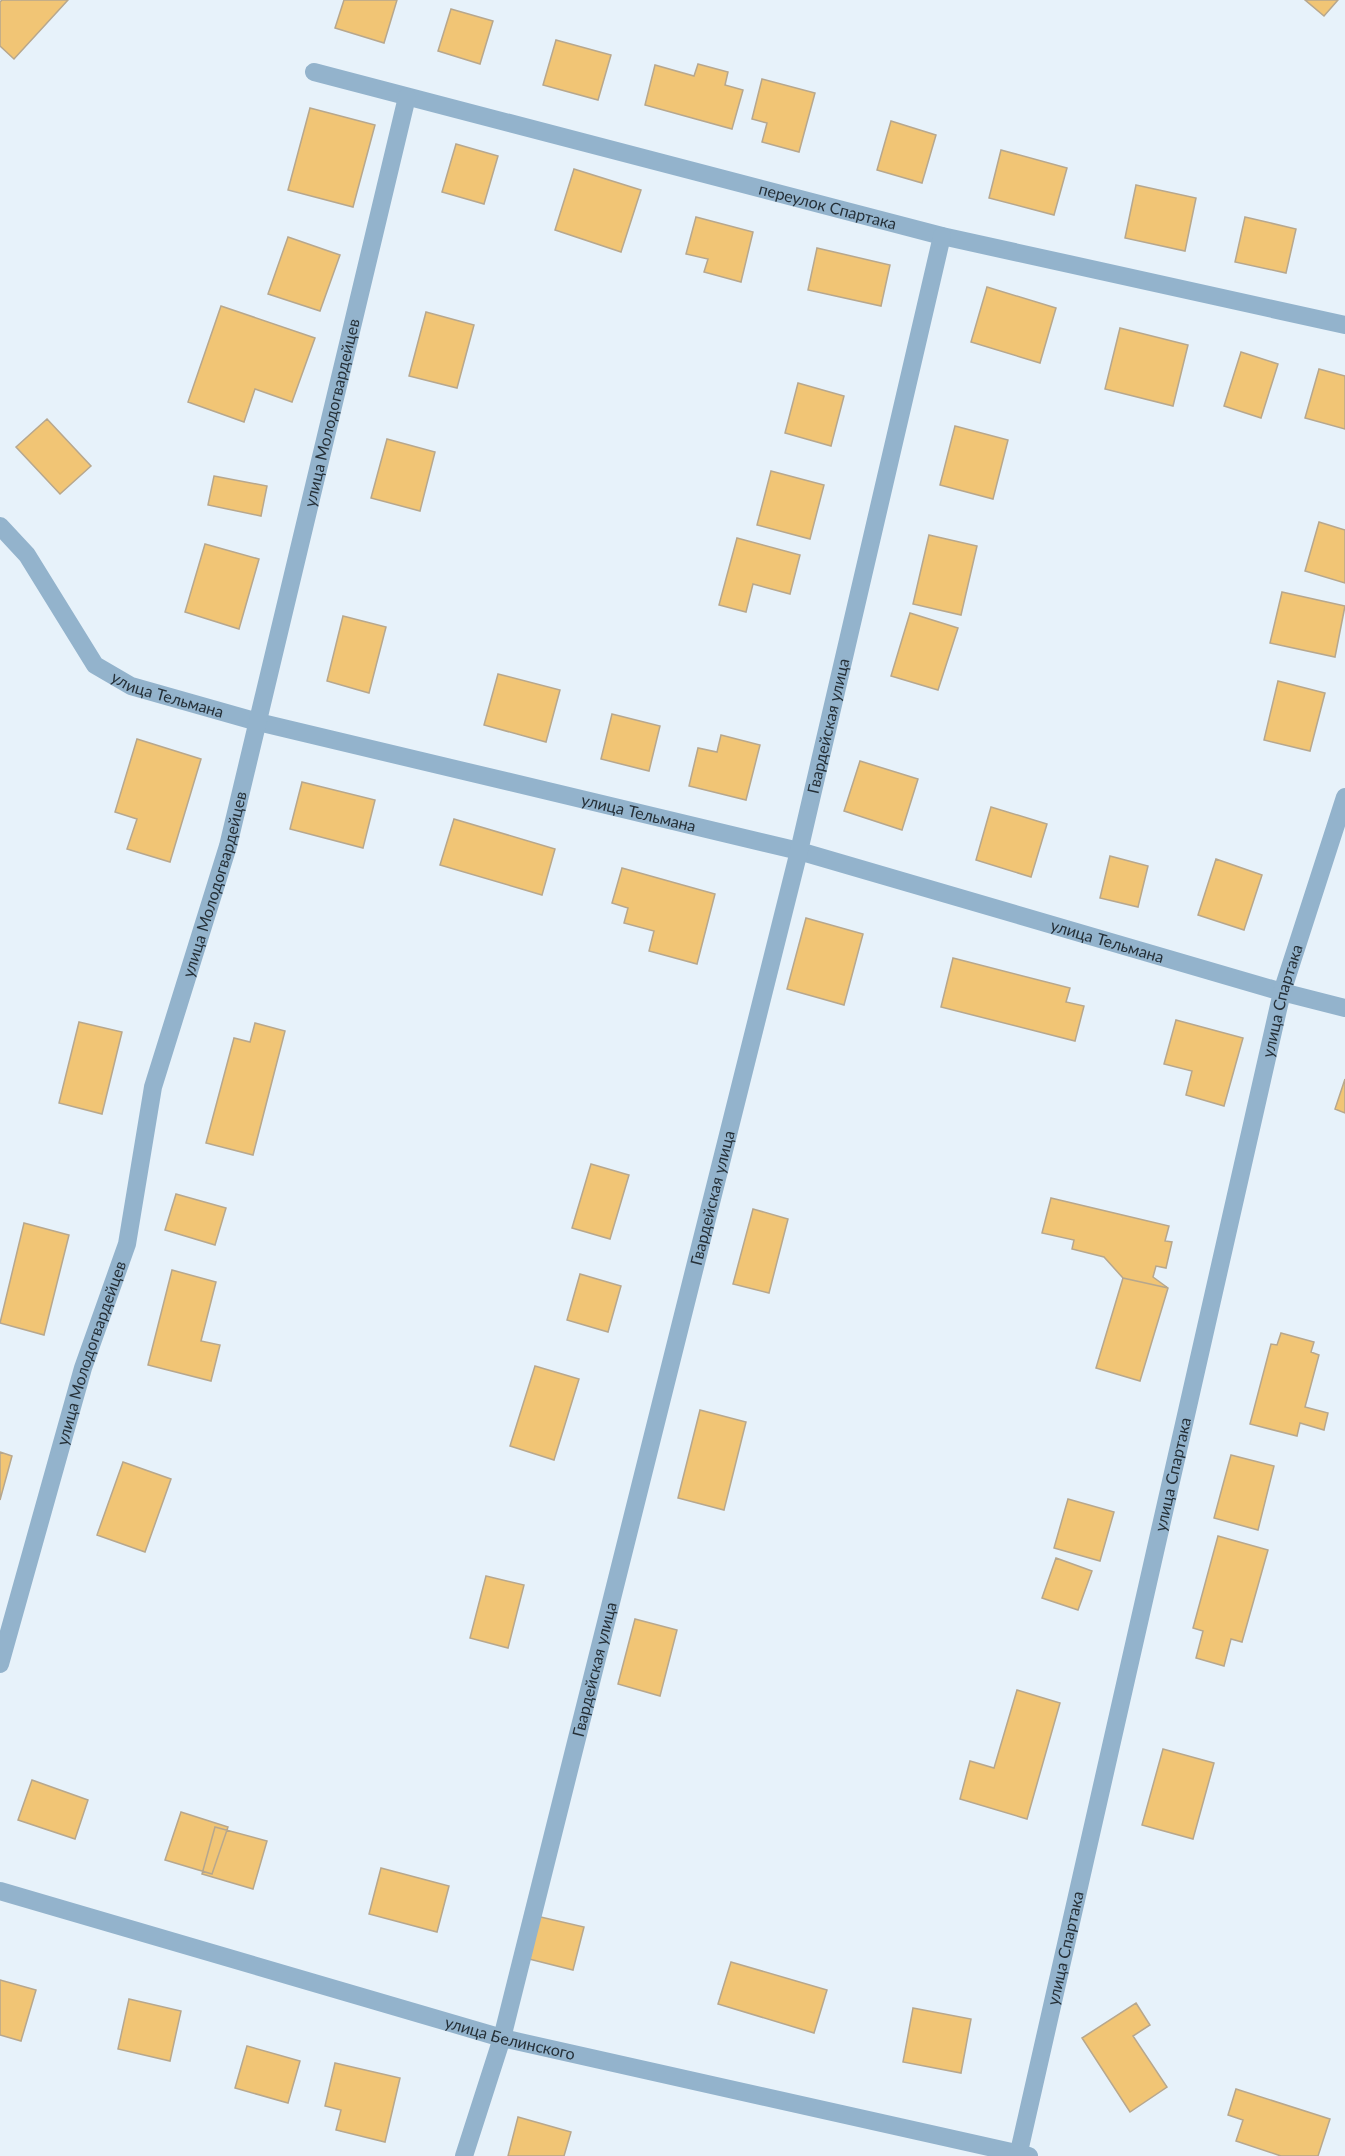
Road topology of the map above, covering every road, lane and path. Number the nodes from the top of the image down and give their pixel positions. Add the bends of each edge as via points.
1 (314, 72) dead end
2 (406, 97) junction
3 (942, 236) junction
4 (1345, 325) edge
5 (0, 526) edge
6 (258, 722) junction
7 (1345, 797) edge
8 (799, 851) junction
9 (1282, 992) junction
10 (1345, 1008) edge
11 (0, 1664) edge
12 (0, 1891) edge
13 (502, 2038) junction
14 (1022, 2155) edge
15 (464, 2156) edge

1 - 2 street, переулок Спартака
2 - 3 street, переулок Спартака
2 - 6 street, улица Молодогвардейцев
3 - 4 street, переулок Спартака
3 - 8 street, Гвардейская улица
5 - 6 street, улица Тельмана via 27,555 95,665 131,686
6 - 8 street, улица Тельмана
6 - 11 street, улица Молодогвардейцев via 228,846 153,1087 127,1244 83,1368
7 - 9 street, улица Спартака
8 - 9 street, улица Тельмана
8 - 13 street, Гвардейская улица
9 - 10 street, улица Тельмана
9 - 14 street, улица Спартака
12 - 13 street, улица Белинского
13 - 14 street, улица Белинского
13 - 15 street, Гвардейская улица

